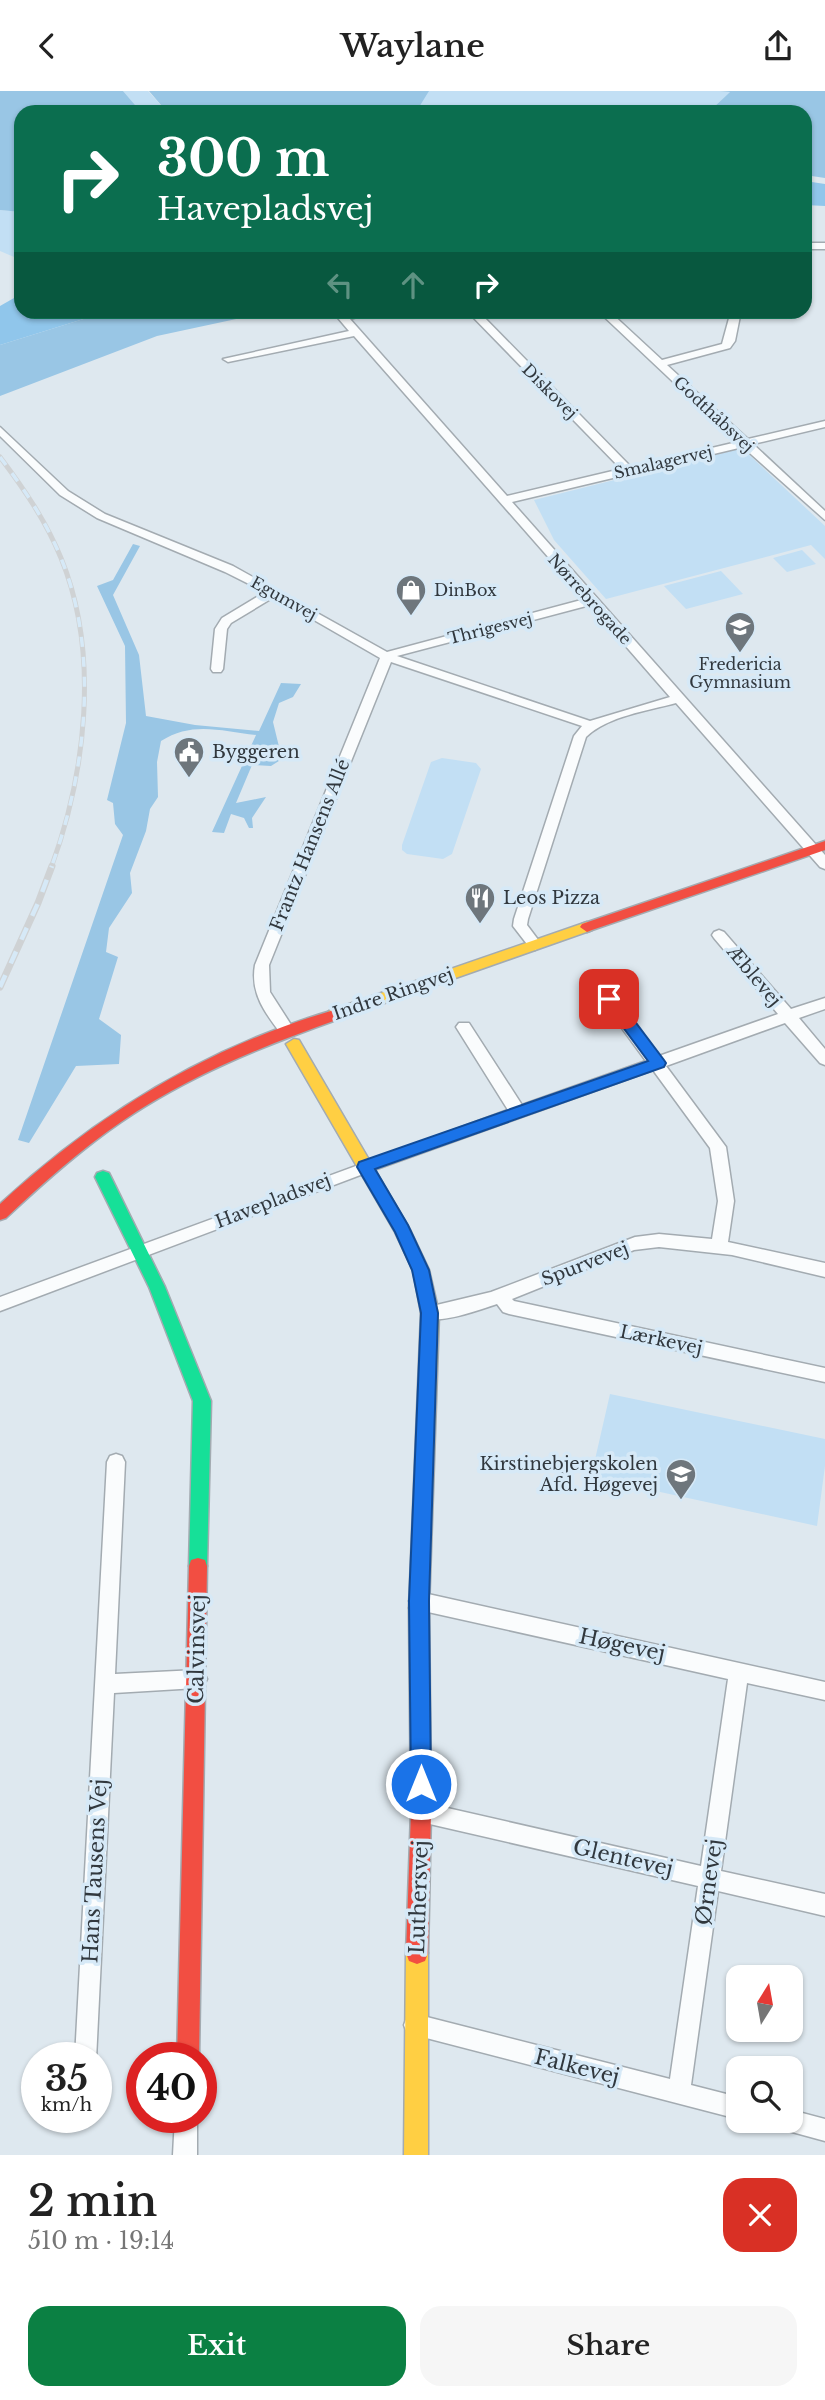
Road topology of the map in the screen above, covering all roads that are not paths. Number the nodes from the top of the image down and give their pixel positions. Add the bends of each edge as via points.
1 (344, 319) edge
2 (480, 319) edge
3 (612, 319) edge
4 (734, 319) edge
5 (356, 333) junction
6 (228, 359) dead end
7 (659, 363) junction
8 (825, 424) edge
9 (0, 430) edge
10 (745, 443) junction
11 (628, 470) junction
12 (502, 501) junction
13 (825, 517) edge
14 (274, 592) junction
15 (593, 601) junction
16 (387, 657) junction
17 (217, 670) dead end
18 (679, 698) junction
19 (591, 725) junction
20 (818, 847) edge
21 (825, 865) edge
22 (719, 935) dead end
23 (535, 946) junction
24 (593, 978) dead end
25 (825, 1003) edge
26 (789, 1016) junction
27 (464, 1027) dead end
28 (290, 1037) junction
29 (825, 1059) edge
30 (658, 1063) junction
31 (518, 1112) junction
32 (365, 1167) junction
33 (103, 1177) dead end
34 (0, 1215) edge
35 (719, 1247) junction
36 (140, 1252) junction
37 (825, 1270) edge
38 (502, 1298) junction
39 (0, 1304) edge
40 (430, 1313) junction
41 (825, 1375) edge
42 (116, 1462) dead end
43 (419, 1601) junction
44 (739, 1671) junction
45 (197, 1679) junction
46 (104, 1684) junction
47 (825, 1691) edge
48 (421, 1811) junction
49 (709, 1878) junction
50 (825, 1905) edge
51 (415, 2025) junction
52 (87, 2042) edge
53 (188, 2042) edge
54 (679, 2093) junction
55 (726, 2105) edge
56 (803, 2124) edge
57 (825, 2130) edge
58 (186, 2133) edge
59 (185, 2155) edge
60 (416, 2155) edge

1 - 5 street, Nørrebrogade
2 - 11 street, Diskovej
3 - 7 street, Godthåbsvej
4 - 7 street via 726,346
5 - 6 street
5 - 12 street, Nørrebrogade
7 - 10 street, Godthåbsvej
8 - 10 street, Smalagervej
9 - 14 street, Egumvej via 82,506
10 - 11 street, Smalagervej
10 - 13 street, Godthåbsvej
11 - 12 street, Smalagervej
12 - 15 street, Nørrebrogade
14 - 16 street, Egumvej
14 - 17 street via 226,621
15 - 16 street, Thrigesvej
15 - 18 street, Nørrebrogade
16 - 19 street, Egumvej
16 - 28 street, Frantz Hansens Allé via 262,965 260,989
18 - 19 street
18 - 20 street, Nørrebrogade
19 - 23 street via 575,746 520,926
20 - 21 street, Nørrebrogade
20 - 23 street, Indre Ringvej
22 - 26 street, Æblevej
23 - 28 street, Indre Ringvej
24 - 30 street
25 - 26 street, Havepladsvej
26 - 29 street
26 - 30 street, Havepladsvej
27 - 31 street
28 - 32 street, Luthersvej
28 - 34 street, Indre Ringvej via 207,1063 160,1087 104,1122 32,1181
30 - 31 street, Havepladsvej
30 - 35 street via 718,1147 726,1201
31 - 32 street, Havepladsvej
32 - 36 street, Havepladsvej
32 - 40 street, Luthersvej via 421,1270
33 - 36 street, Calvinsvej
35 - 37 street, Spurvevej
35 - 38 street, Spurvevej via 641,1242
36 - 39 street, Havepladsvej
36 - 45 street, Calvinsvej via 187,1353 202,1401
38 - 40 street, Spurvevej
38 - 41 street, Lærkevej via 509,1307
40 - 43 street, Luthersvej
42 - 46 street, Hans Tausens Vej
43 - 44 street, Høgevej
43 - 48 street, Luthersvej
44 - 47 street, Høgevej
44 - 49 street, Ørnevej
45 - 46 street
45 - 53 street, Calvinsvej
46 - 52 street, Hans Tausens Vej
48 - 49 street, Glentevej
48 - 51 street, Luthersvej
49 - 50 street, Glentevej
49 - 54 street, Ørnevej
51 - 54 street, Falkevej
51 - 60 street, Luthersvej
54 - 55 street, Falkevej
56 - 57 street
58 - 59 street

